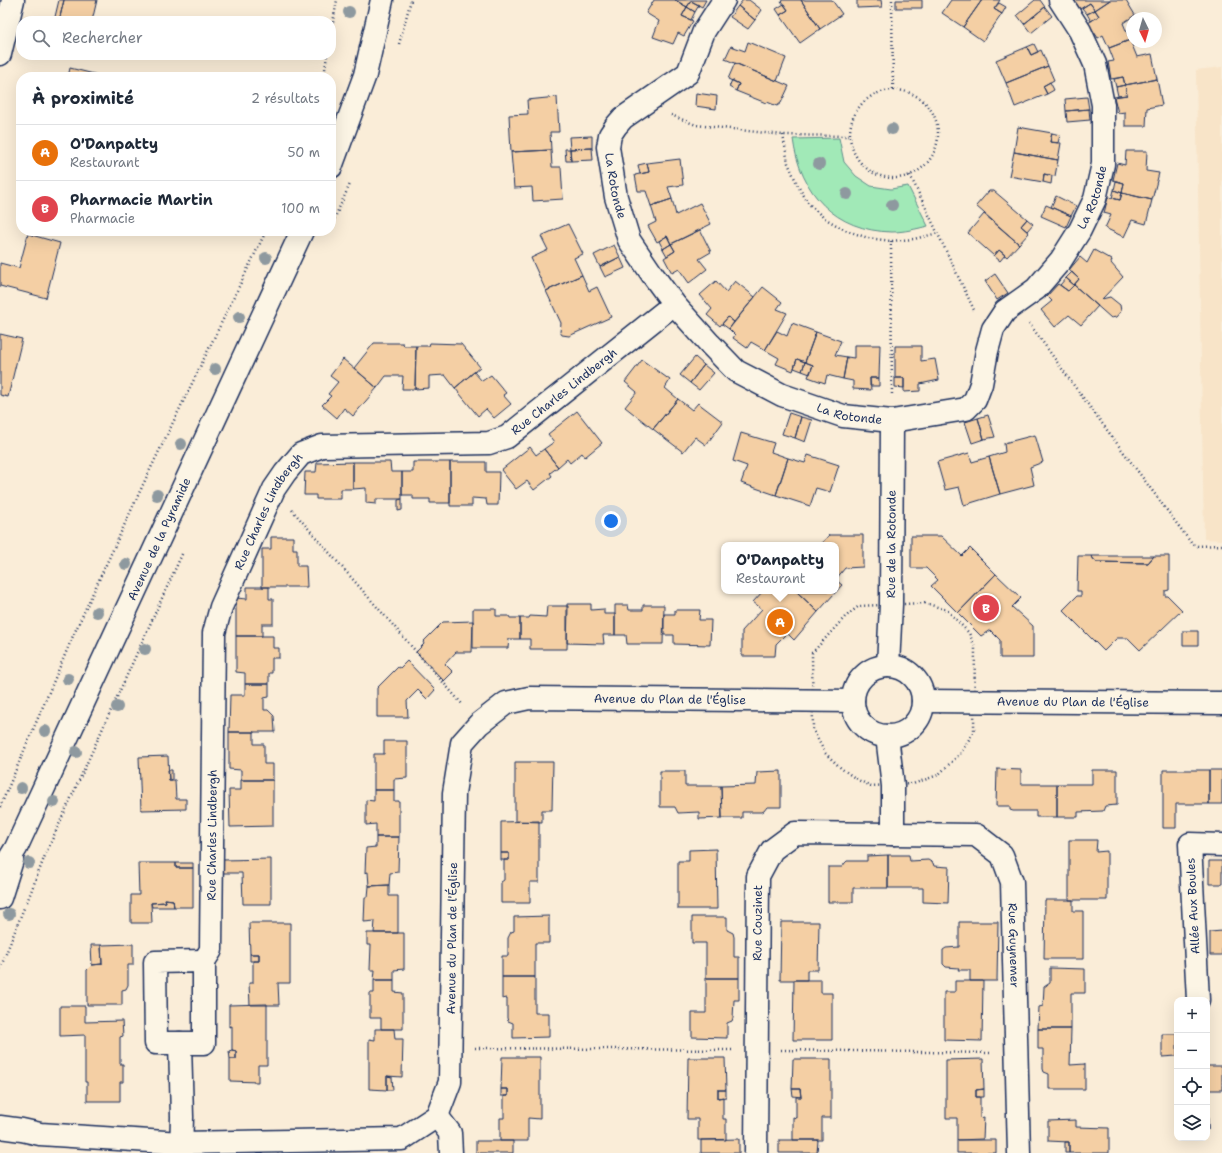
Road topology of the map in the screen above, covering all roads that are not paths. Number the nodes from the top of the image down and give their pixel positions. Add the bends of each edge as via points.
1 (13, 0) edge
2 (382, 0) edge
3 (724, 0) edge
4 (1060, 0) edge
5 (0, 54) edge
6 (336, 153) edge
7 (300, 236) edge
8 (674, 304) junction
9 (892, 421) junction
10 (888, 666) junction
11 (853, 701) junction
12 (923, 701) junction
13 (1222, 703) edge
14 (887, 736) junction
15 (893, 834) junction
16 (1222, 845) edge
17 (16, 848) junction
18 (0, 874) edge
19 (0, 898) edge
20 (204, 962) junction
21 (1198, 997) edge
22 (180, 1043) junction
23 (0, 1113) edge
24 (437, 1116) junction
25 (0, 1127) edge
26 (22, 1130) junction
27 (181, 1148) edge
28 (451, 1153) edge
29 (756, 1153) edge
30 (1020, 1153) edge

1 - 5 street
2 - 6 street via 365,75
3 - 8 street, La Rotonde via 704,31 688,73 624,118 610,135 608,147 616,197 629,240
4 - 9 street, La Rotonde via 1080,31 1095,64 1103,105 1103,164 1095,199 1061,260 1036,290 1005,312 993,329 975,400 966,409
7 - 17 street, Avenue de la Pyramide
8 - 9 street, La Rotonde via 736,371 782,395 843,416
8 - 20 street, Rue Charles Lindbergh via 507,437 488,443 322,446 301,454 285,473 274,489 221,607 214,633 210,950
9 - 10 street, Rue de la Rotonde
10 - 11 street via 877,668 860,680
10 - 12 street via 909,673 921,690
11 - 14 street via 859,721 876,734
11 - 24 street, Avenue du Plan de l'Église via 529,698 506,703 479,724 462,743 454,793 450,1082
12 - 13 street, Avenue du Plan de l'Église
12 - 14 street via 916,722 908,730
14 - 15 street via 893,786
15 - 29 street, Rue Couzinet via 795,833 772,850 758,876
15 - 30 street, Rue Guynemer via 976,835 1002,855 1012,882
16 - 21 street, Allée Aux Boules via 1190,844
17 - 18 street, Avenue de la Pyramide
17 - 19 street, Avenue de la Pyramide
20 - 22 street, Rue Charles Lindbergh via 204,1043
20 - 22 street, Rue Charles Lindbergh via 156,962 156,1044
22 - 27 street
23 - 26 street
24 - 27 street via 402,1139
24 - 28 street via 450,1133
25 - 26 street
26 - 27 street

